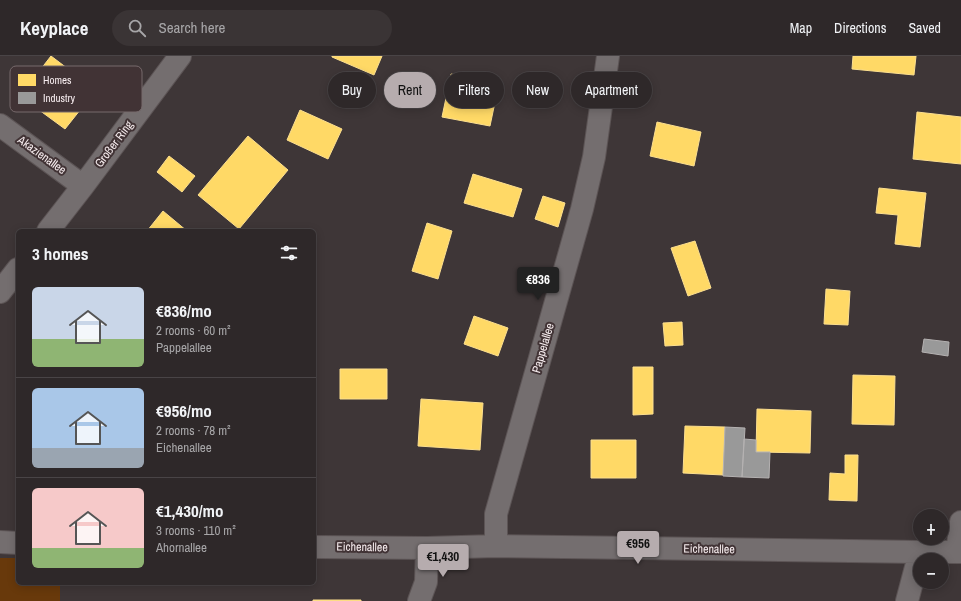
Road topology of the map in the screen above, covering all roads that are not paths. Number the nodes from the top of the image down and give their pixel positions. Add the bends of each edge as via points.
1 (180, 56) edge
2 (608, 56) edge
3 (142, 107) edge
4 (138, 112) edge
5 (0, 125) edge
6 (83, 186) junction
7 (50, 229) edge
8 (16, 272) edge
9 (0, 292) edge
10 (961, 522) edge
11 (0, 542) edge
12 (16, 543) edge
13 (496, 546) junction
14 (316, 547) edge
15 (427, 548) junction
16 (920, 552) junction
17 (959, 552) edge
18 (419, 601) edge
19 (907, 601) edge

1 - 3 street, Großer Ring
2 - 13 street, Pappelallee via 594,157 582,209 496,514
4 - 6 street, Großer Ring
5 - 6 street, Akazienallee
6 - 7 street, Großer Ring
8 - 9 street
10 - 17 street
11 - 12 street
13 - 15 street, Eichenallee
13 - 16 street, Eichenallee
14 - 15 street, Eichenallee
15 - 18 street via 426,582
16 - 17 street, Eichenallee
16 - 19 street

